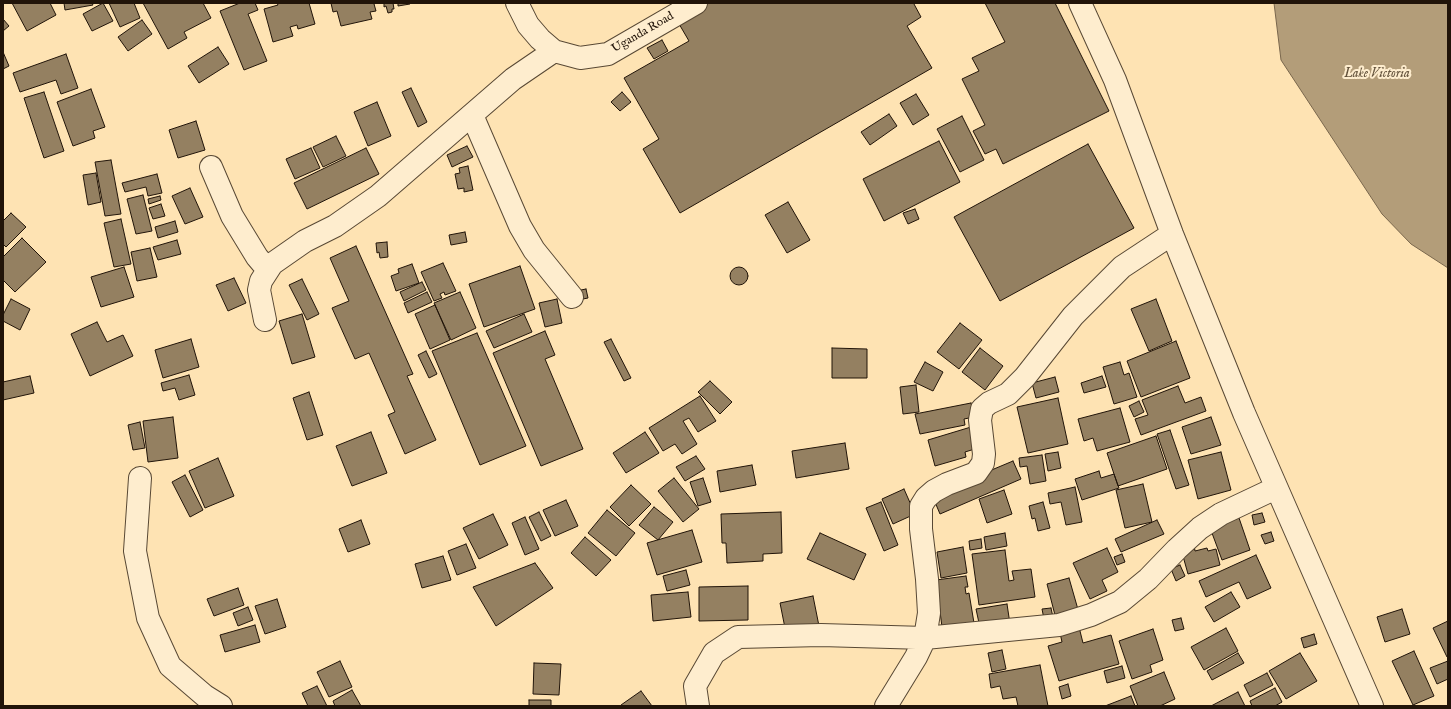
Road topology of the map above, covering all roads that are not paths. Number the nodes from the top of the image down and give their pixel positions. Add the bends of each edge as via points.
1 (517, 3) edge
2 (696, 3) edge
3 (1080, 3) edge
4 (554, 51) junction
5 (472, 115) junction
6 (211, 167) dead end
7 (1172, 234) junction
8 (268, 270) junction
9 (572, 297) dead end
10 (265, 320) dead end
11 (140, 478) dead end
12 (1276, 488) junction
13 (925, 638) junction
14 (221, 706) edge
15 (698, 706) edge
16 (886, 706) edge
17 (1372, 706) edge

1 - 4 street, Uganda Road via 528,25
2 - 4 street, Uganda Road via 608,54 580,58
3 - 7 street via 1116,80
4 - 5 street via 513,78
5 - 8 street via 378,196 336,226 305,241 272,264
5 - 9 street via 520,226 534,250
6 - 8 street via 232,216
7 - 12 street
7 - 13 street via 1122,267 1074,316 1025,377 1008,394 982,409 980,420 984,463 976,473 934,491 921,506 929,613
8 - 10 street via 261,281 260,290
11 - 14 street via 135,551 148,618 170,666 205,696
12 - 13 street via 1221,514 1200,528 1148,579 1120,602 1091,615 1060,625
12 - 17 street
13 - 15 street via 820,635 738,638 714,653 695,686
13 - 16 street

